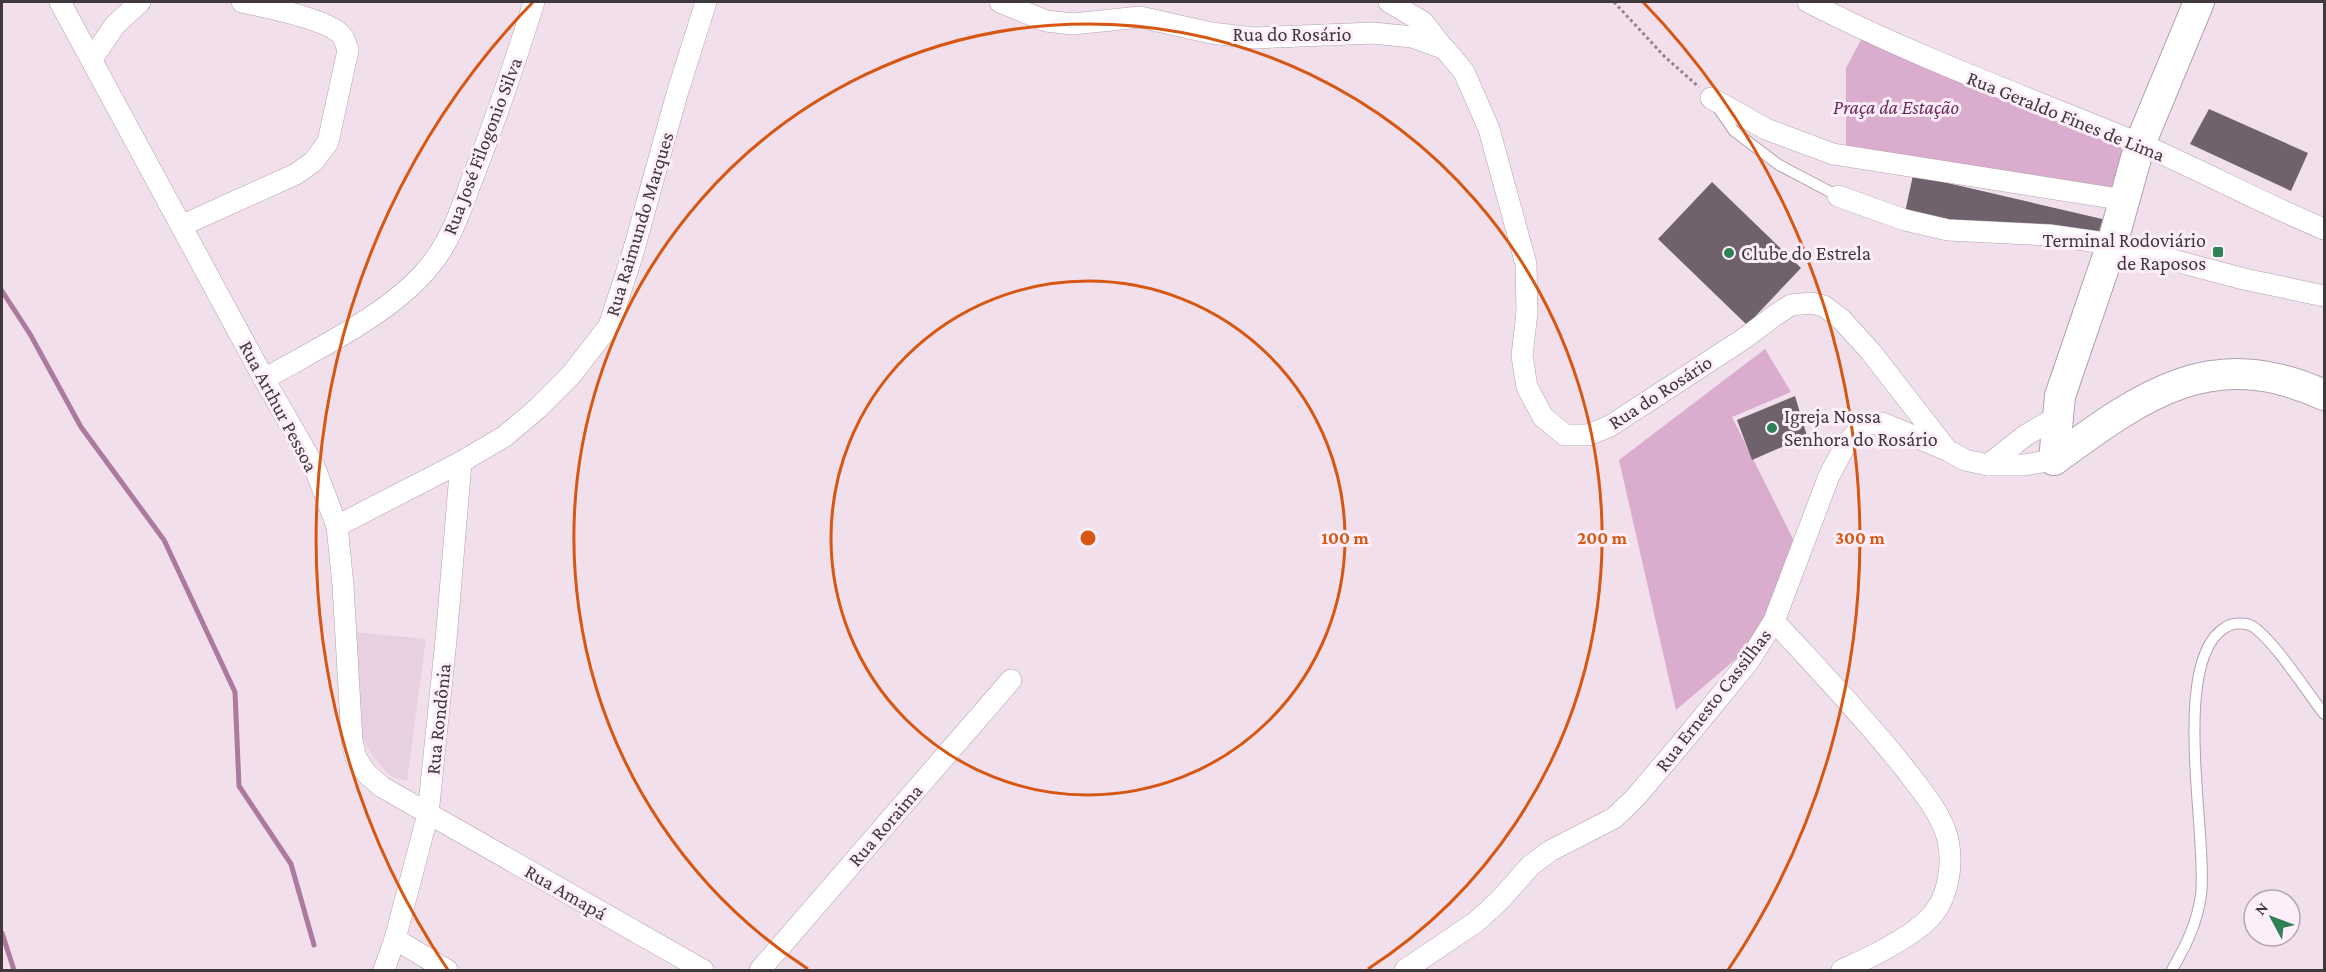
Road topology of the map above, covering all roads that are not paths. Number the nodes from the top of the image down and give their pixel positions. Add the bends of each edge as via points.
1 (60, 2) edge
2 (140, 2) edge
3 (242, 2) edge
4 (534, 2) edge
5 (706, 2) edge
6 (1000, 2) edge
7 (1389, 2) edge
8 (1808, 2) edge
9 (2199, 2) edge
10 (1444, 49) junction
11 (92, 59) junction
12 (1711, 98) joint
13 (2140, 144) junction
14 (1838, 196) joint
15 (2125, 200) junction
16 (183, 225) junction
17 (2325, 229) edge
18 (2112, 244) junction
19 (2319, 293) edge
20 (264, 379) junction
21 (2325, 395) edge
22 (2057, 417) junction
23 (1947, 450) junction
24 (2054, 460) junction
25 (461, 462) junction
26 (1988, 465) junction
27 (337, 526) junction
28 (1774, 621) junction
29 (1011, 680) dead end
30 (2325, 714) edge
31 (428, 814) junction
32 (395, 939) junction
33 (384, 970) edge
34 (447, 970) edge
35 (703, 970) edge
36 (760, 970) edge
37 (1405, 970) edge
38 (1842, 970) edge
39 (2172, 970) edge

1 - 11 street, Rua Arthur Pessoa
2 - 11 street via 115,25
3 - 16 street via 321,22 343,37 348,50 328,142 314,161 296,174
4 - 20 street, Rua José Filogonio Silva via 486,145 449,239 429,268 398,297 348,331
5 - 25 street, Rua Raimundo Marques via 609,326 571,375 538,408 506,436
6 - 10 street, Rua do Rosário via 1046,21 1073,24 1140,17 1254,38 1373,33 1412,37
7 - 10 street, Rua do Rosário via 1423,22
8 - 13 street, Rua Geraldo Fines de Lima via 1955,70
9 - 13 main road
10 - 23 street, Rua do Rosário via 1464,72 1488,129 1526,264 1527,312 1522,356 1527,387 1543,417 1565,435 1588,435 1610,426 1791,305 1811,303 1824,306 1841,319
11 - 16 street, Rua Arthur Pessoa
12 - 14 lane via 1734,131 1779,165
12 - 15 street via 1766,129 1833,154
13 - 15 main road
13 - 17 street, Rua Geraldo Fines de Lima
14 - 18 street via 1905,220 1948,230 2049,235
15 - 18 main road
16 - 20 street, Rua Arthur Pessoa
18 - 19 street via 2244,279
18 - 22 main road via 2060,396
20 - 27 street, Rua Arthur Pessoa via 314,466
21 - 24 main road via 2284,379 2230,372 2175,384 2118,413
22 - 24 main road
22 - 26 street
23 - 26 street, Rua Ernesto Cassilhas via 1965,460
23 - 28 street, Rua Ernesto Cassilhas via 1882,423 1863,425 1846,444 1829,476
24 - 26 street, Rua Ernesto Cassilhas
25 - 27 street, Rua Raimundo Marques
25 - 31 street, Rua Rondônia
27 - 31 street, Rua Arthur Pessoa via 356,758 382,787
28 - 37 street, Rua Ernesto Cassilhas via 1749,661 1614,818 1550,851 1530,866 1476,922
28 - 38 street via 1873,729 1933,805 1946,832 1950,862 1946,891 1934,913 1906,937
29 - 36 street, Rua Roraima
30 - 39 lane via 2250,625 2231,624 2217,632 2202,657 2194,702 2201,893 2193,932
31 - 32 street, Rua Rondônia
31 - 35 street, Rua Amapá
32 - 33 street, Rua Rondônia
32 - 34 street

